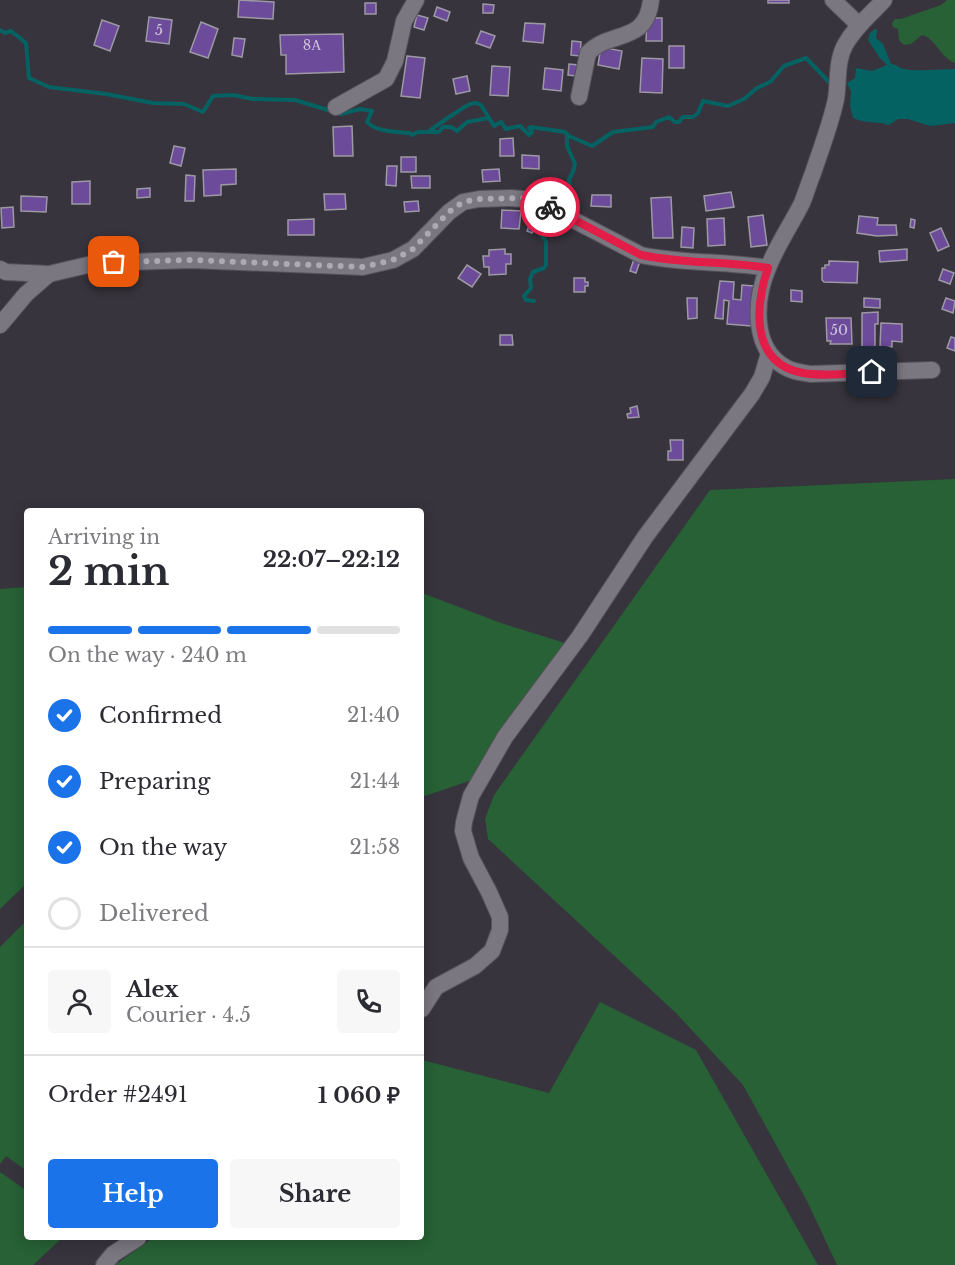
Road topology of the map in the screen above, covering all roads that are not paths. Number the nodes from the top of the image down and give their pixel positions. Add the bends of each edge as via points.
1 (416, 0) edge
2 (651, 0) edge
3 (833, 0) edge
4 (884, 0) edge
5 (859, 25) junction
6 (579, 97) dead end
7 (336, 107) dead end
8 (768, 268) junction
9 (0, 269) edge
10 (49, 274) junction
11 (0, 325) edge
12 (769, 353) junction
13 (932, 370) dead end
14 (424, 1006) edge
15 (135, 1240) edge
16 (104, 1265) edge

1 - 7 street via 404,21 395,61 386,79
2 - 6 street via 643,24 588,53
3 - 5 street
4 - 5 street
5 - 8 street via 840,58 836,99 803,201
8 - 10 street via 641,255 535,200 510,198 463,202 413,249 393,260 363,267 192,260 114,262
8 - 12 street via 759,314 761,335
9 - 10 street
10 - 11 street
12 - 13 street via 784,367 812,374
12 - 14 street via 752,394 645,537 580,636 505,737 471,796 463,831 471,858 500,917 500,930 492,951 476,966 436,987
15 - 16 street

